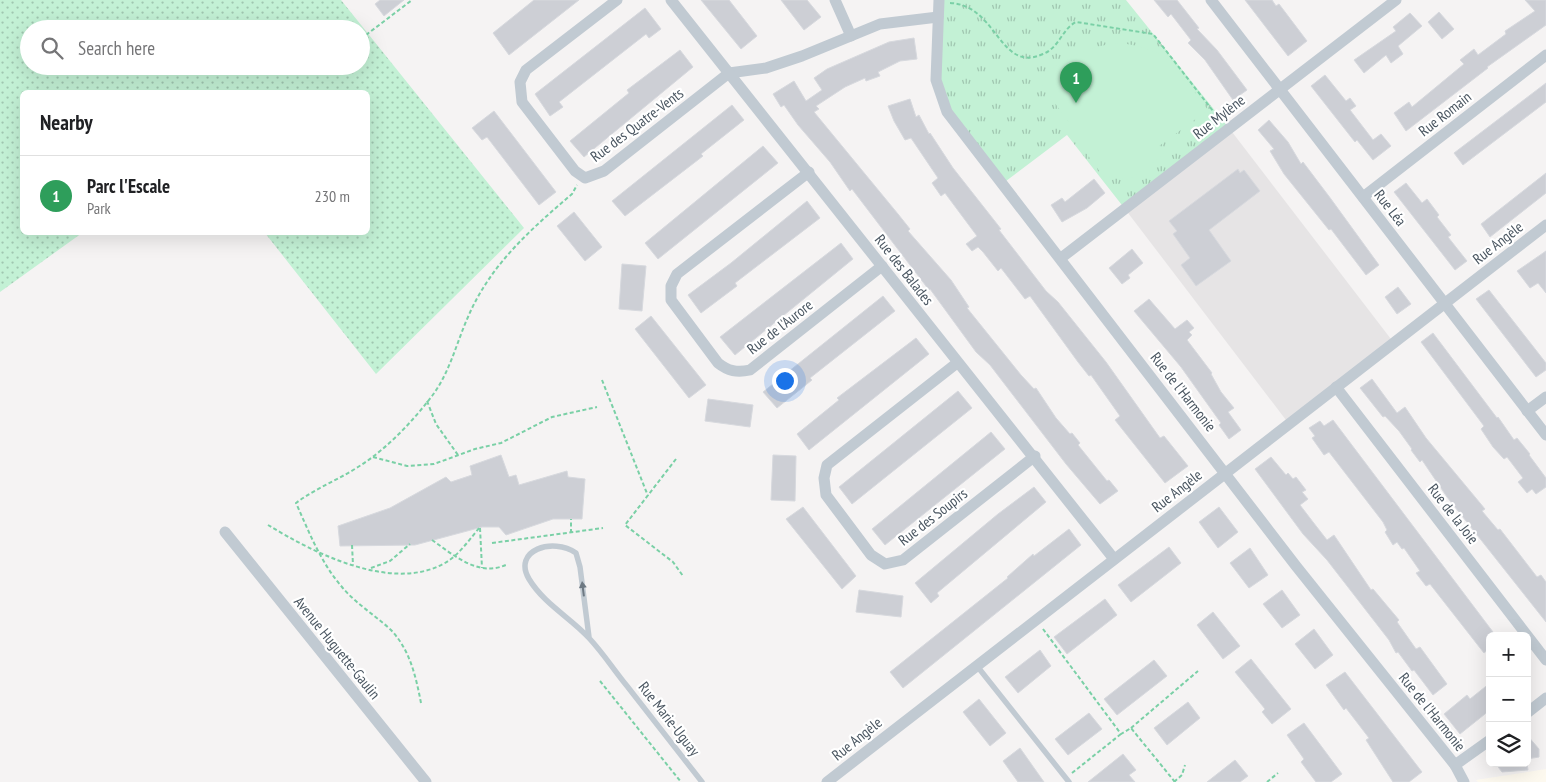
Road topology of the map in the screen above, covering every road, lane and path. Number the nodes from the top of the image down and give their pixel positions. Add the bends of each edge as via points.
1 (412, 0) edge
2 (617, 0) edge
3 (671, 0) edge
4 (835, 0) edge
5 (1211, 0) edge
6 (1396, 0) edge
7 (939, 1) edge
8 (938, 17) junction
9 (370, 32) edge
10 (851, 36) junction
11 (1546, 55) edge
12 (729, 73) junction
13 (1280, 90) junction
14 (1227, 130) junction
15 (808, 172) junction
16 (576, 187) dead end
17 (1362, 197) junction
18 (1546, 225) edge
19 (1060, 258) junction
20 (882, 266) junction
21 (1445, 303) junction
22 (958, 363) junction
23 (602, 380) dead end
24 (1336, 387) junction
25 (1546, 397) edge
26 (427, 401) junction
27 (598, 407) dead end
28 (1527, 411) junction
29 (1546, 435) edge
30 (458, 455) junction
31 (1035, 456) junction
32 (373, 457) junction
33 (676, 459) dead end
34 (1226, 472) junction
35 (648, 496) junction
36 (571, 519) dead end
37 (268, 524) dead end
38 (603, 528) dead end
39 (225, 532) dead end
40 (571, 533) junction
41 (432, 540) dead end
42 (492, 543) dead end
43 (410, 544) dead end
44 (352, 545) dead end
45 (318, 551) junction
46 (455, 556) junction
47 (1114, 558) junction
48 (508, 564) dead end
49 (353, 565) junction
50 (368, 568) junction
51 (482, 568) junction
52 (683, 576) dead end
53 (1036, 619) junction
54 (589, 637) junction
55 (1546, 660) edge
56 (977, 665) junction
57 (1198, 671) dead end
58 (600, 681) dead end
59 (1546, 698) edge
60 (421, 703) dead end
61 (1531, 710) edge
62 (1132, 728) junction
63 (1121, 734) junction
64 (1486, 743) edge
65 (1184, 765) dead end
66 (1455, 765) junction
67 (1278, 773) dead end
68 (1067, 780) edge
69 (426, 782) edge
70 (681, 782) edge
71 (702, 782) edge
72 (827, 782) edge
73 (1174, 782) edge
74 (1267, 782) edge
75 (1464, 782) edge

1 - 9 path
2 - 12 street, Rue des Quatre-Vents via 526,70 520,82 522,102 575,171 585,178 604,171
3 - 12 street, Rue des Balades
4 - 10 street
5 - 13 street, Rue Léa
6 - 13 street, Rue Mylène
7 - 8 street, Rue de l'Harmonie
7 - 14 path via 975,11 987,20 1010,52 1022,58 1037,57 1052,50 1069,26 1076,22 1152,34
8 - 10 street via 895,21
8 - 19 street, Rue de l'Harmonie via 936,80 947,112
10 - 12 street via 766,68
11 - 17 street, Rue Romain
12 - 15 street, Rue des Balades
13 - 14 street, Rue Mylène
13 - 17 street, Rue Léa
14 - 19 street, Rue Mylène
15 - 20 street, Rue des Balades
15 - 20 street, Rue de l'Aurore via 677,274 671,286 671,300 718,363 739,372 750,370
16 - 26 path via 522,237 495,271 468,317 444,377
17 - 21 street, Rue Léa
18 - 21 street, Rue Angèle
19 - 34 street, Rue de l'Harmonie
20 - 22 street, Rue des Balades
21 - 24 street, Rue Angèle
21 - 28 street, Rue Léa
22 - 31 street, Rue des Balades
22 - 31 street, Rue des Soupirs via 827,465 824,478 826,496 871,555 885,564 903,560
23 - 35 path
24 - 34 street, Rue Angèle
24 - 55 street, Rue de la Joie
25 - 28 street
26 - 30 path via 436,424
26 - 32 path
27 - 30 path via 552,417 502,443
28 - 29 street, Rue Léa
30 - 32 path via 420,466 406,466
31 - 47 street, Rue des Balades
32 - 45 path via 296,503
33 - 35 path
34 - 47 street, Rue Angèle
34 - 66 street, Rue de l'Harmonie via 1296,566
35 - 52 path via 626,525 673,562
36 - 40 path
37 - 45 path
38 - 40 path
39 - 69 street, Avenue Huguette-Gaulin
40 - 42 path
41 - 46 path
43 - 50 path via 384,564
44 - 49 path
45 - 49 path
45 - 60 path via 342,587 401,643 415,674
46 - 50 path via 432,569 410,574
46 - 51 path
46 - 51 path via 480,527
47 - 53 street, Rue Angèle
48 - 51 path
49 - 50 path
53 - 56 street, Rue Angèle
53 - 63 path
54 -> 54 lane, Rue Marie-Uguay via 576,553 563,546 540,547 527,561 529,579
54 - 71 lane, Rue Marie-Uguay
56 - 68 lane
56 - 72 street, Rue Angèle
57 - 62 path
58 - 70 path, Rue Marie-Uguay
59 - 61 street
62 - 63 path
62 - 73 path
63 - 68 path
64 - 66 street
65 - 73 path via 1182,775
66 - 75 street, Rue de l'Harmonie
67 - 74 path

